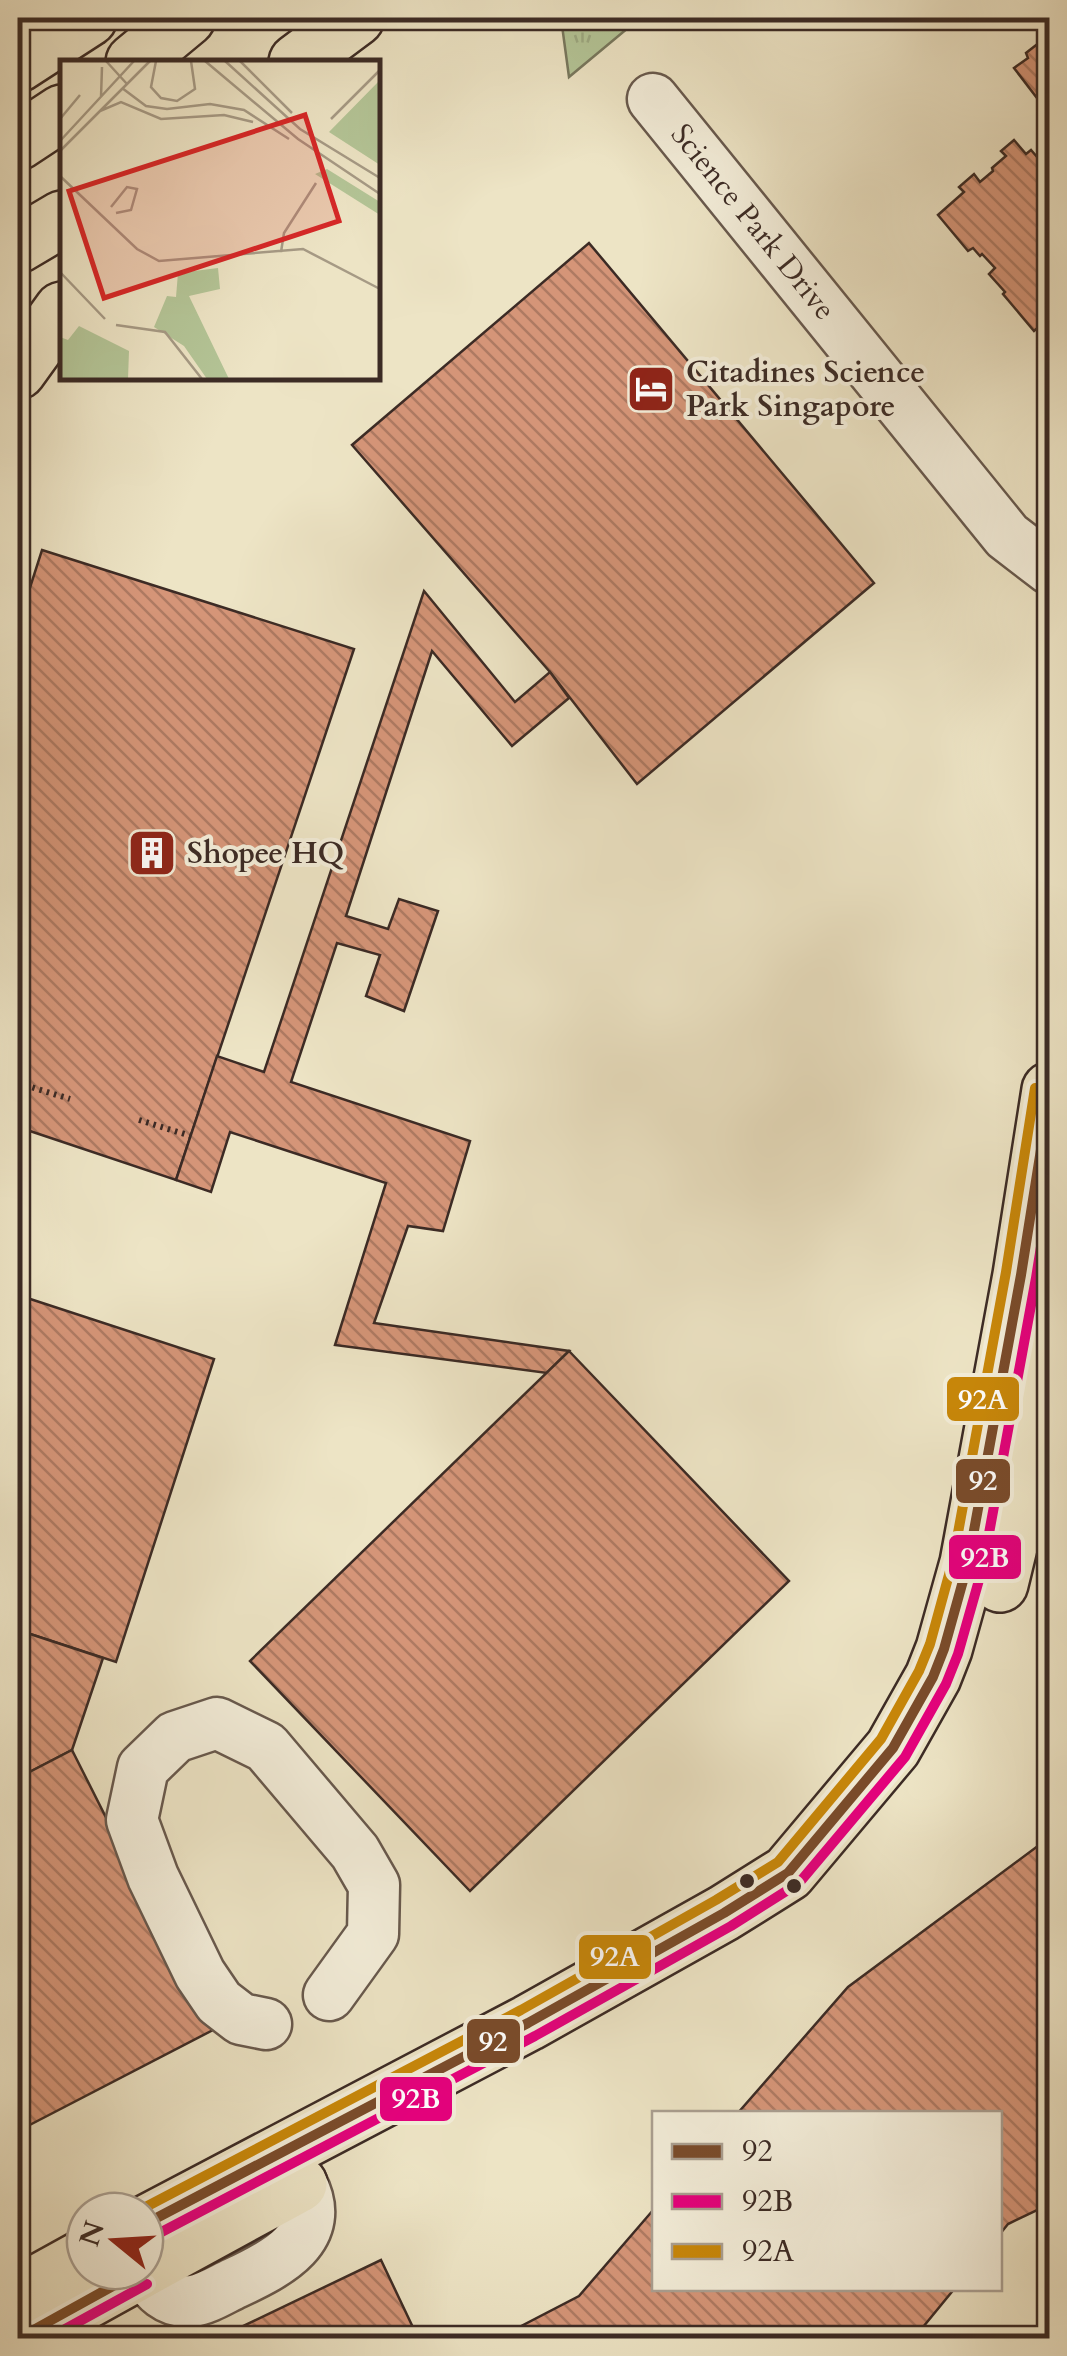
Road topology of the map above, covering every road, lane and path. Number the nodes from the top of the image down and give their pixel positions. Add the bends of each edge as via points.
1 (90, 18) edge
2 (187, 18) edge
3 (356, 18) edge
4 (136, 60) edge
5 (300, 60) edge
6 (18, 64) edge
7 (653, 99) dead end
8 (60, 114) edge
9 (18, 142) edge
10 (60, 220) edge
11 (18, 245) edge
12 (60, 309) edge
13 (60, 311) edge
14 (18, 339) edge
15 (18, 371) edge
16 (1050, 569) edge
17 (18, 1082) edge
18 (1050, 1090) edge
19 (70, 1099) dead end
20 (139, 1120) dead end
21 (191, 1136) dead end
22 (1050, 1332) edge
23 (948, 1684) junction
24 (330, 1995) dead end
25 (266, 2024) dead end
26 (537, 2038) junction
27 (165, 2215) edge
28 (165, 2257) edge
29 (65, 2268) edge
30 (104, 2291) edge
31 (18, 2294) edge
32 (19, 2338) edge

1 - 6 main road
2 - 4 main road
3 - 5 main road
7 - 16 lane, Science Park Drive via 1007,536
8 - 9 main road
10 - 11 main road
12 - 14 main road
13 - 15 main road
17 - 19 path
18 - 23 main road via 980,1500 944,1649
20 - 21 path
22 - 23 main road via 1002,1578
23 - 26 main road via 867,1833 808,1892 744,1936
24 - 25 lane via 373,1934 374,1886 355,1852 266,1747 217,1722 175,1737 143,1768 132,1820 200,1974 241,2019
26 - 27 main road
26 - 28 main road
29 - 31 main road
30 - 32 main road

